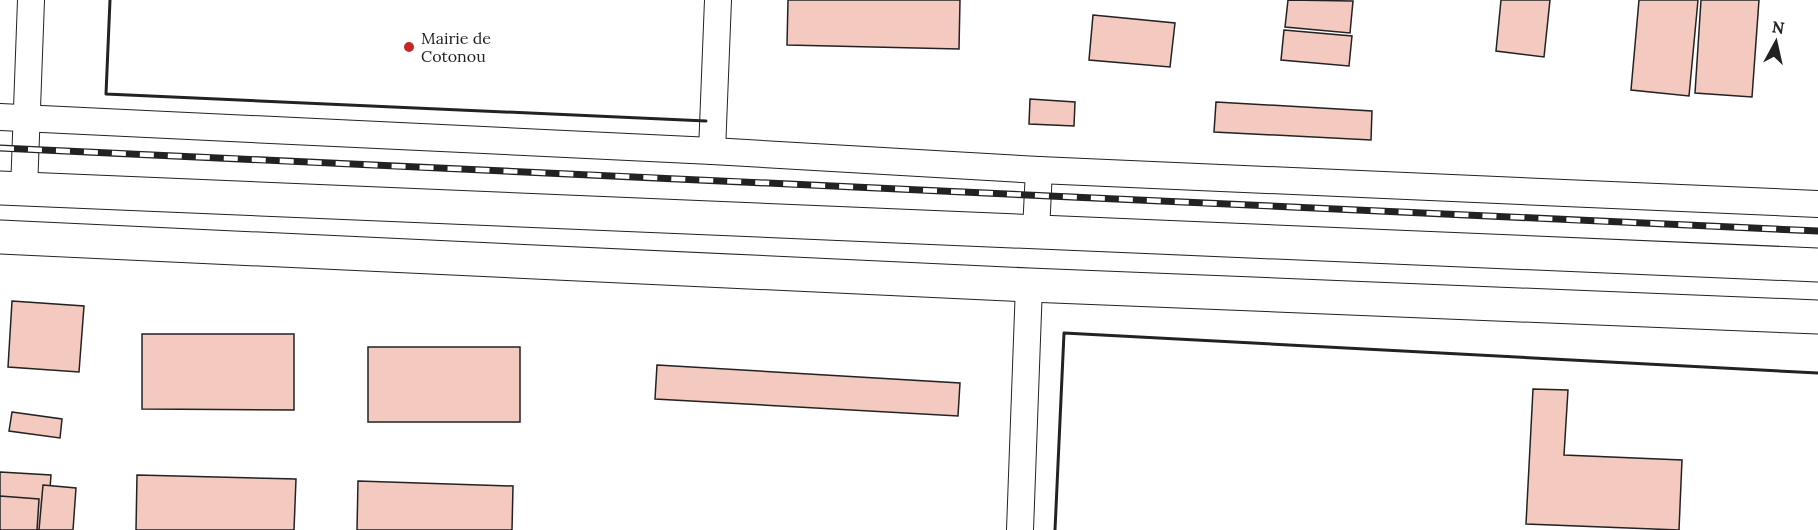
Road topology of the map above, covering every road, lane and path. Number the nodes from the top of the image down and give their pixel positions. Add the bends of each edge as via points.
1 (31, 0) edge
2 (718, 0) edge
3 (0, 117) edge
4 (27, 118) junction
5 (712, 150) junction
6 (1039, 170) junction
7 (12, 189) edge
8 (1818, 204) edge
9 (1036, 231) junction
10 (0, 237) edge
11 (1818, 265) edge
12 (1029, 285) junction
13 (1818, 317) edge
14 (1020, 530) edge

1 - 4 street
2 - 5 street
3 - 4 street
4 - 5 street
4 - 7 street
5 - 6 street
6 - 8 street
6 - 9 street
7 - 9 highway
9 - 11 highway
10 - 12 highway
12 - 13 highway
12 - 14 street

